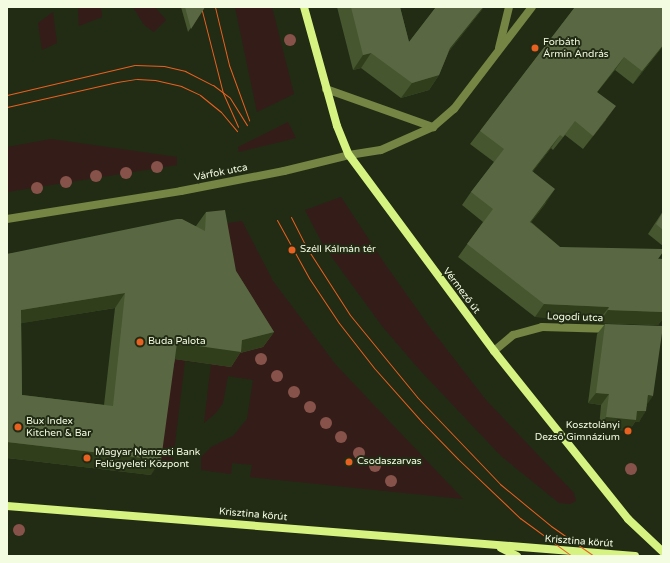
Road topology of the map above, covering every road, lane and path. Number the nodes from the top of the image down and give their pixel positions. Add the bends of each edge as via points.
1 (304, 7) edge
2 (509, 7) edge
3 (532, 7) edge
4 (498, 50) junction
5 (326, 89) junction
6 (433, 127) junction
7 (349, 155) junction
8 (7, 219) edge
9 (618, 330) edge
10 (494, 351) junction
11 (7, 506) edge
12 (496, 546) junction
13 (663, 552) edge
14 (517, 556) edge
15 (635, 556) edge

1 - 5 main road, Vérmező út
2 - 4 street
3 - 4 street, Várfok utca
4 - 6 street, Várfok utca via 454,109
5 - 6 street
5 - 7 main road, Vérmező út
6 - 7 street, Várfok utca via 381,150
7 - 8 street, Várfok utca via 181,191
7 - 10 main road, Vérmező út
9 - 10 street, Logodi utca via 542,327 513,335
10 - 13 main road, Vérmező út via 628,519
11 - 12 main road, Krisztina körút
12 - 14 main road, Krisztina körút
12 - 15 main road, Krisztina körút

